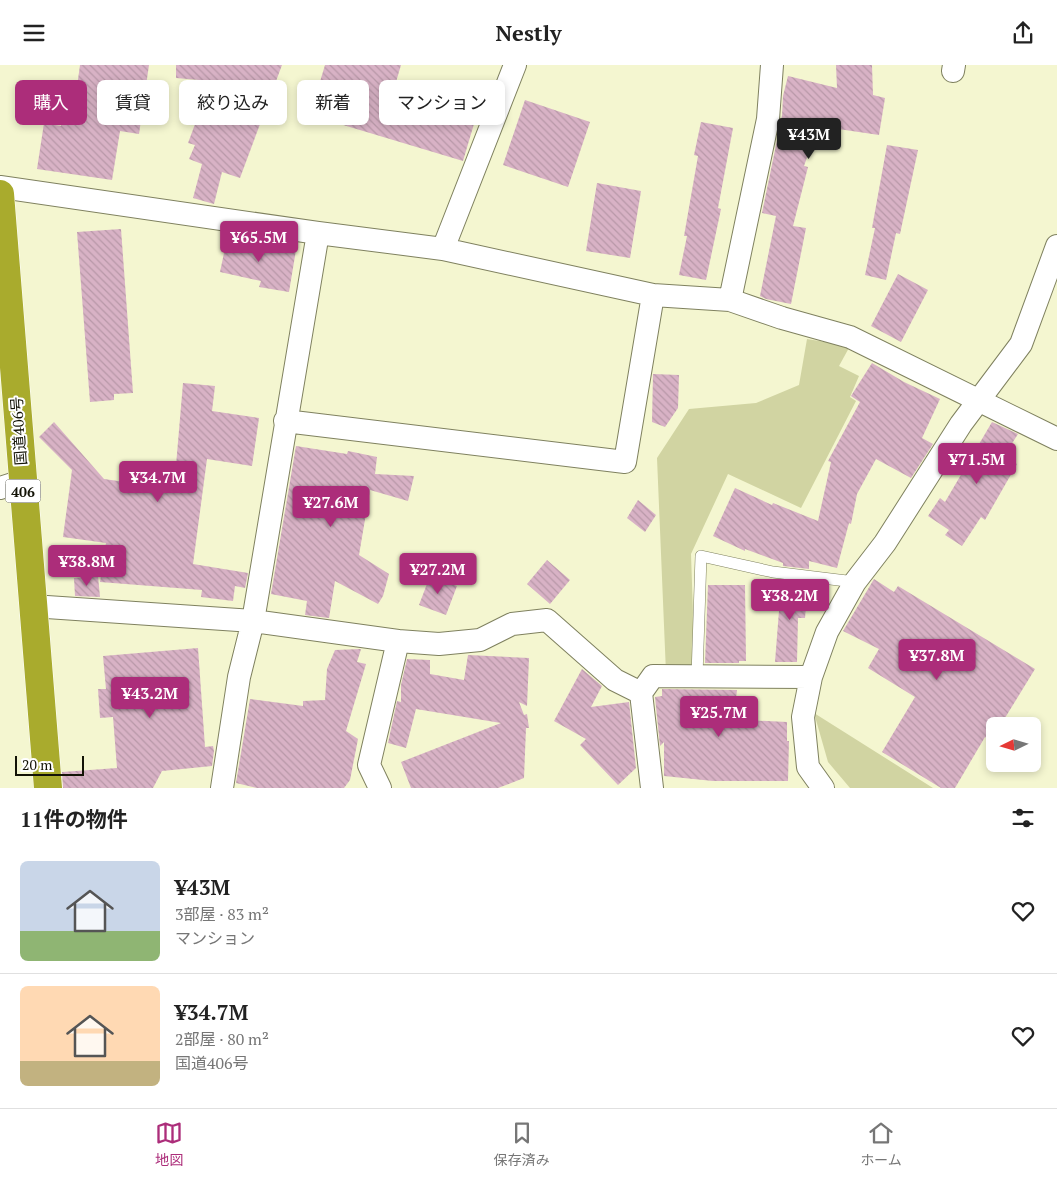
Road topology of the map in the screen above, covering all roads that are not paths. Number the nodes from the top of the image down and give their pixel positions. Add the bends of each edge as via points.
1 (515, 65) edge
2 (772, 65) edge
3 (0, 187) edge
4 (0, 194) edge
5 (318, 233) junction
6 (1057, 246) edge
7 (443, 249) junction
8 (653, 295) junction
9 (730, 300) junction
10 (978, 401) junction
11 (285, 421) junction
12 (1057, 439) edge
13 (11, 485) edge
14 (855, 582) junction
15 (32, 606) junction
16 (253, 621) junction
17 (398, 641) junction
18 (697, 676) junction
19 (811, 677) junction
20 (641, 693) junction
21 (48, 788) edge
22 (222, 788) edge
23 (380, 788) edge
24 (652, 788) edge
25 (823, 788) edge

1 - 7 street
2 - 9 street via 768,119
3 - 5 street
4 - 13 highway, 国道406号 / 406
5 - 7 street
5 - 11 street
6 - 10 street via 1020,344
7 - 8 street
8 - 9 street
8 - 11 street via 625,462
9 - 10 street via 850,337
10 - 12 street
10 - 14 street via 885,543
11 - 16 street
13 - 15 highway, 国道406号 / 406
14 - 18 lane via 773,573 701,556
14 - 19 street via 827,632
15 - 16 street
15 - 21 highway, 国道406号 / 406
16 - 17 street
16 - 22 street via 239,677
17 - 20 street via 439,644 480,640 512,624 547,620 615,680
17 - 23 street via 369,765
18 - 19 street
18 - 20 street via 653,676
19 - 25 street via 803,717 808,767
20 - 24 street

